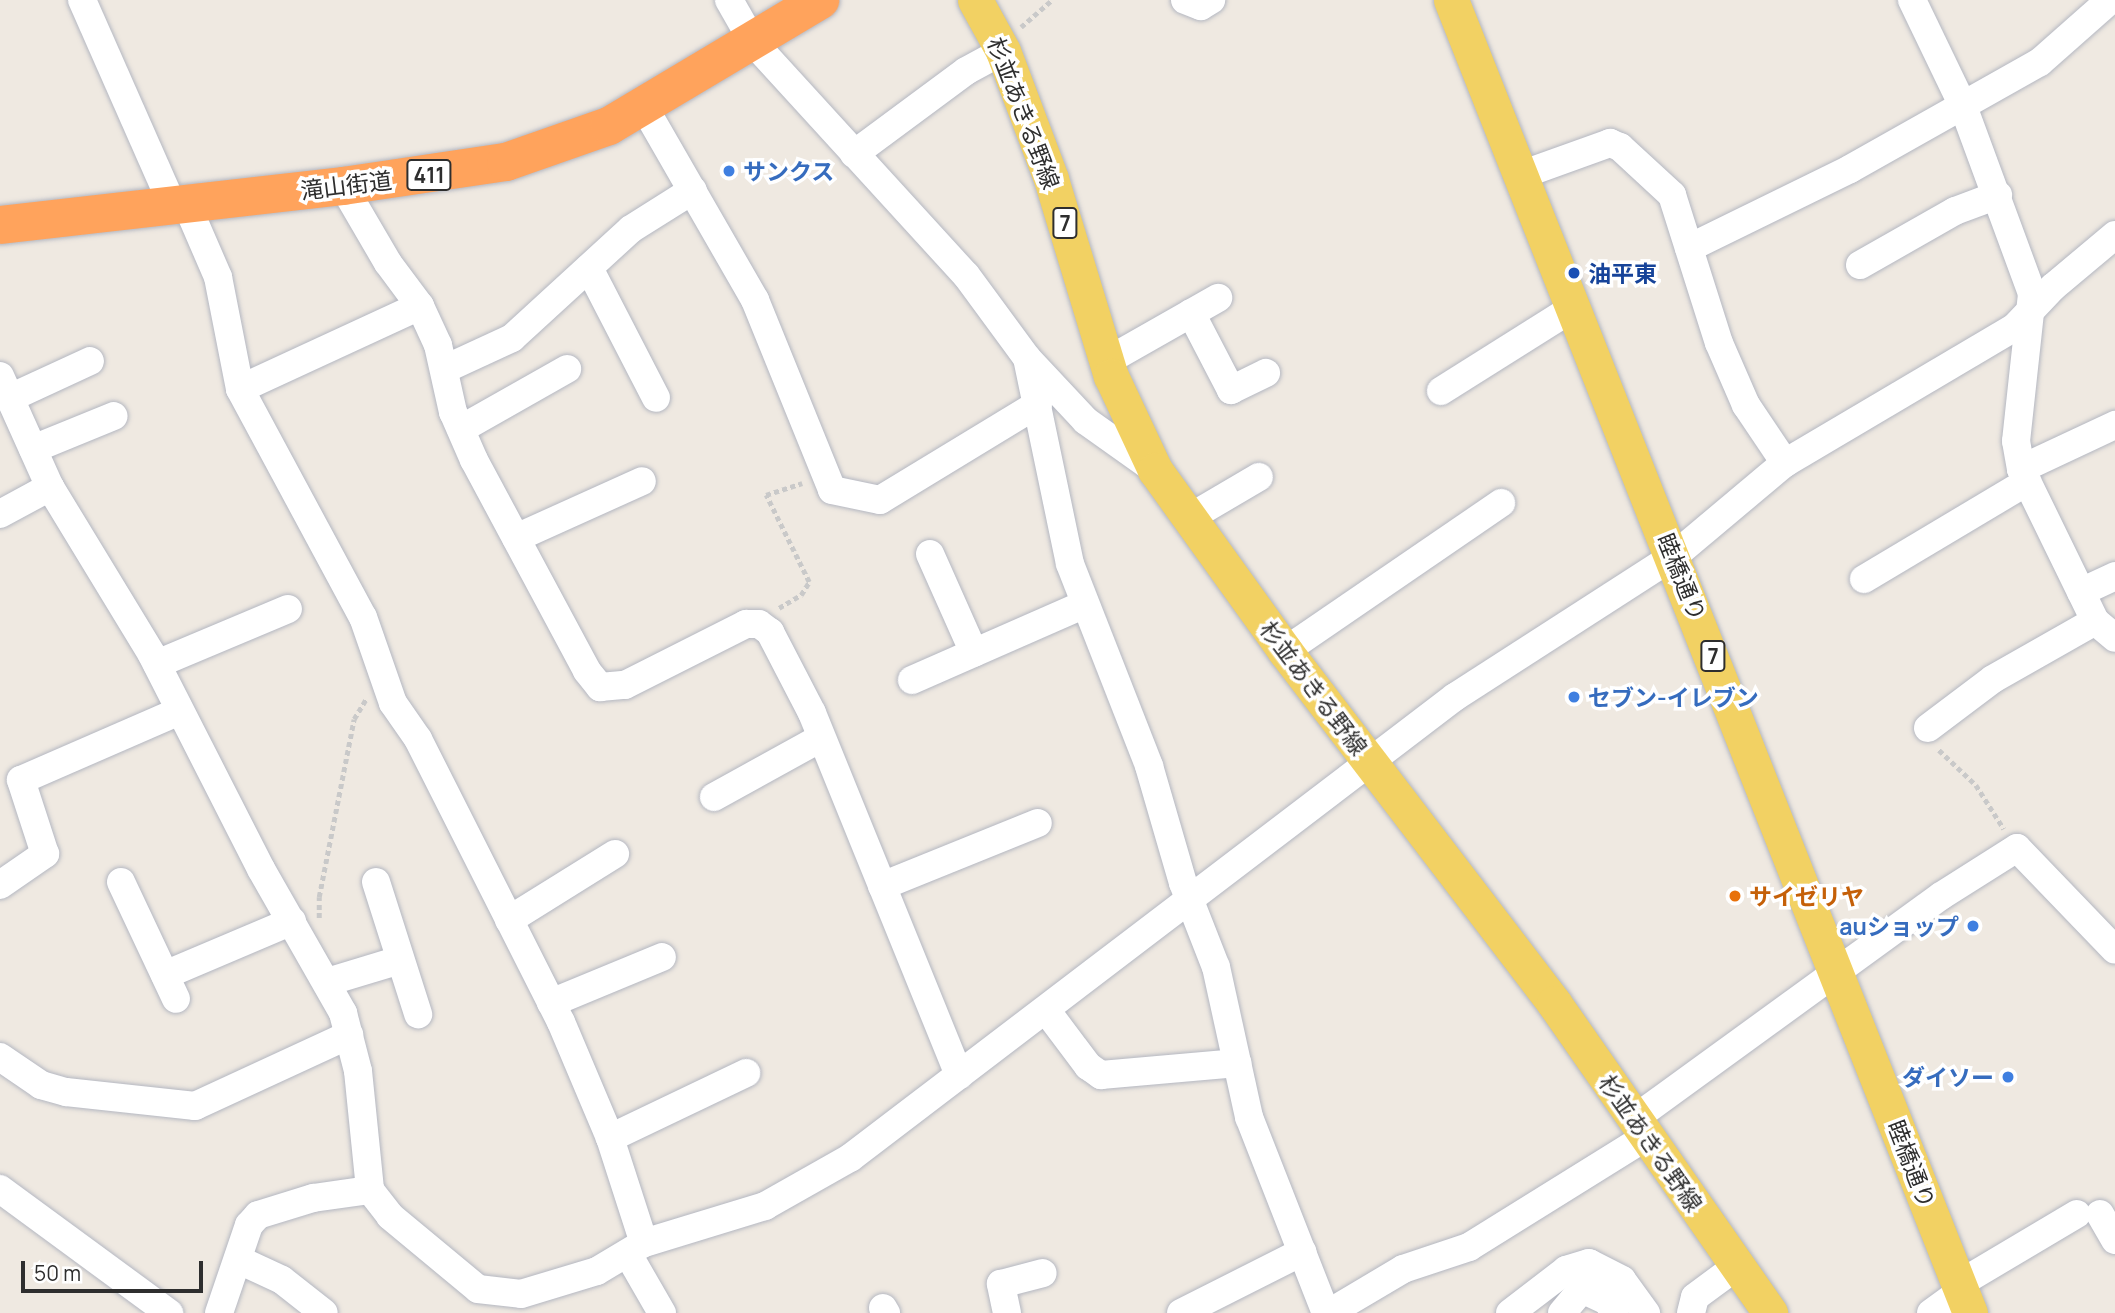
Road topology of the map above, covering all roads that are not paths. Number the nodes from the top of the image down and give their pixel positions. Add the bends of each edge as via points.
1 (82, 0) edge
2 (729, 0) edge
3 (820, 0) edge
4 (975, 0) edge
5 (1185, 0) edge
6 (1211, 0) edge
7 (1451, 0) edge
8 (1912, 0) edge
9 (2110, 0) edge
10 (753, 42) junction
11 (1002, 48) junction
12 (1963, 106) junction
13 (644, 107) junction
14 (855, 154) junction
15 (1521, 176) junction
16 (343, 186) junction
17 (692, 190) junction
18 (1998, 195) junction
19 (179, 204) junction
20 (0, 225) edge
21 (2115, 235) edge
22 (1689, 248) junction
23 (1860, 265) dead end
24 (589, 268) junction
25 (1218, 298) dead end
26 (420, 306) junction
27 (1573, 308) junction
28 (1191, 313) junction
29 (2027, 316) junction
30 (1027, 358) junction
31 (90, 361) dead end
32 (1107, 361) junction
33 (444, 369) junction
34 (567, 369) dead end
35 (1266, 373) dead end
36 (5, 387) edge
37 (240, 389) junction
38 (1441, 391) dead end
39 (656, 398) dead end
40 (1038, 404) junction
41 (114, 416) dead end
42 (2115, 425) edge
43 (461, 429) junction
44 (33, 449) junction
45 (1785, 463) junction
46 (1155, 470) junction
47 (2024, 475) junction
48 (1259, 477) dead end
49 (642, 481) dead end
50 (50, 487) junction
51 (1501, 503) dead end
52 (0, 514) edge
53 (1189, 518) junction
54 (516, 538) junction
55 (930, 554) dead end
56 (1674, 556) junction
57 (2115, 576) edge
58 (1864, 579) dead end
59 (2081, 592) junction
60 (1085, 604) junction
61 (288, 609) dead end
62 (2105, 629) edge
63 (1285, 651) junction
64 (974, 653) junction
65 (157, 664) junction
66 (912, 680) dead end
67 (180, 710) junction
68 (1928, 728) road end
69 (821, 738) junction
70 (1370, 762) junction
71 (714, 797) dead end
72 (1038, 823) dead end
73 (615, 854) dead end
74 (121, 882) dead end
75 (376, 882) dead end
76 (0, 885) edge
77 (882, 886) junction
78 (1191, 902) junction
79 (509, 919) junction
80 (306, 921) junction
81 (2115, 950) edge
82 (662, 957) dead end
83 (400, 960) junction
84 (1838, 973) junction
85 (327, 982) junction
86 (551, 1003) junction
87 (1046, 1010) junction
88 (418, 1014) dead end
89 (349, 1035) junction
90 (0, 1057) edge
91 (1237, 1063) junction
92 (746, 1073) dead end
93 (959, 1075) junction
94 (1640, 1128) junction
95 (610, 1138) junction
96 (0, 1189) edge
97 (370, 1190) junction
98 (2115, 1240) edge
99 (636, 1249) junction
100 (1302, 1252) junction
101 (239, 1260) junction
102 (1737, 1266) junction
103 (1043, 1273) dead end
104 (1963, 1296) edge
105 (1528, 1308) edge
106 (1623, 1308) edge
107 (169, 1313) edge
108 (219, 1313) edge
109 (324, 1313) edge
110 (662, 1313) edge
111 (1007, 1313) edge
112 (1181, 1313) edge
113 (1327, 1313) edge
114 (1562, 1313) edge
115 (1691, 1313) edge
116 (1770, 1313) edge
117 (1931, 1313) edge

1 - 19 street
2 - 10 street
3 - 10 highway, 滝山街道 / 411
4 - 11 main road, 杉並あきる野線 / 7
5 - 6 street via 1201,6
7 - 15 main road, 睦橋通り / 7
8 - 12 street
9 - 12 street via 2040,61
10 - 13 highway, 滝山街道 / 411
10 - 14 street
11 - 14 street
11 - 32 main road, 杉並あきる野線 / 7 via 1051,178
12 - 18 street
12 - 22 street
13 - 16 highway, 滝山街道 / 411 via 609,126 506,162
13 - 17 street
14 - 30 street via 966,275
15 - 22 street via 1598,143 1620,147 1672,195
15 - 27 main road, 睦橋通り / 7
16 - 19 highway, 滝山街道 / 411
16 - 26 street via 388,263
17 - 24 street via 631,229
17 - 40 street via 755,300 832,490 880,500
18 - 23 street via 1955,211
18 - 29 street via 2032,294
19 - 20 highway, 滝山街道 / 411
19 - 37 street via 218,277
21 - 29 street via 2053,287
22 - 45 street via 1719,343 1746,405
24 - 33 street via 512,338
24 - 39 street
25 - 28 street
26 - 33 street
26 - 37 street
27 - 38 street
27 - 56 main road, 睦橋通り / 7
28 - 32 street
28 - 35 street via 1231,390
29 - 45 street
29 - 47 street via 2016,441
30 - 40 street
30 - 46 street via 1086,421
31 - 36 street
32 - 46 main road, 杉並あきる野線 / 7
33 - 43 street
34 - 43 street
36 - 44 street
37 - 79 street via 363,617 381,675
40 - 60 street via 1070,564
41 - 44 street
42 - 47 street
43 - 54 street
44 - 50 street
45 - 56 street
46 - 53 main road, 杉並あきる野線 / 7
47 - 58 street
47 - 59 street
48 - 53 street
49 - 54 street
50 - 52 street
50 - 65 street
51 - 63 street
53 - 63 main road, 杉並あきる野線 / 7
54 - 69 street via 600,687 625,685 746,624 759,624 770,632
55 - 64 street
56 - 70 street via 1455,697
56 - 84 main road, 睦橋通り / 7
57 - 59 street
59 - 62 street
60 - 64 street
60 - 78 street via 1149,766
61 - 65 street
62 - 68 street via 1993,679
63 - 70 main road, 杉並あきる野線 / 7
64 - 66 street
65 - 67 street
67 - 76 street via 21,780 44,855
67 - 80 street
69 - 71 street
69 - 77 street
70 - 78 street
70 - 94 main road, 杉並あきる野線 / 7 via 1554,1003
72 - 77 street
73 - 79 street
74 - 80 street via 170,987
75 - 83 street
77 - 93 street
78 - 87 street
78 - 91 street via 1216,967
79 - 86 street
80 - 85 street
81 - 84 street via 2017,848 1941,896
82 - 86 street
83 - 85 street
83 - 88 street
84 - 94 street
84 - 104 main road, 睦橋通り / 7
85 - 89 street
86 - 95 street
87 - 91 street via 1088,1066 1101,1075
87 - 93 street
89 - 90 street via 195,1106 66,1092 41,1085
89 - 97 street via 358,1071
91 - 100 street via 1249,1117
92 - 95 street
93 - 99 street via 850,1158 765,1206
94 - 102 main road, 杉並あきる野線 / 7
94 - 113 street via 1469,1247 1403,1269
95 - 99 street
96 - 107 street
97 - 99 street via 390,1216 478,1289 500,1295 521,1294 597,1271
97 - 101 street via 313,1198 258,1214 249,1225
98 - 104 street via 2089,1214
99 - 110 street
100 - 112 street
100 - 113 street
101 - 108 street
101 - 109 street via 282,1280
102 - 115 street via 1696,1297
102 - 116 main road, 杉並あきる野線 / 7
103 - 111 street via 1001,1284
104 - 117 street
105 - 106 street via 1566,1270 1589,1263 1612,1271
106 - 114 street via 1586,1291

